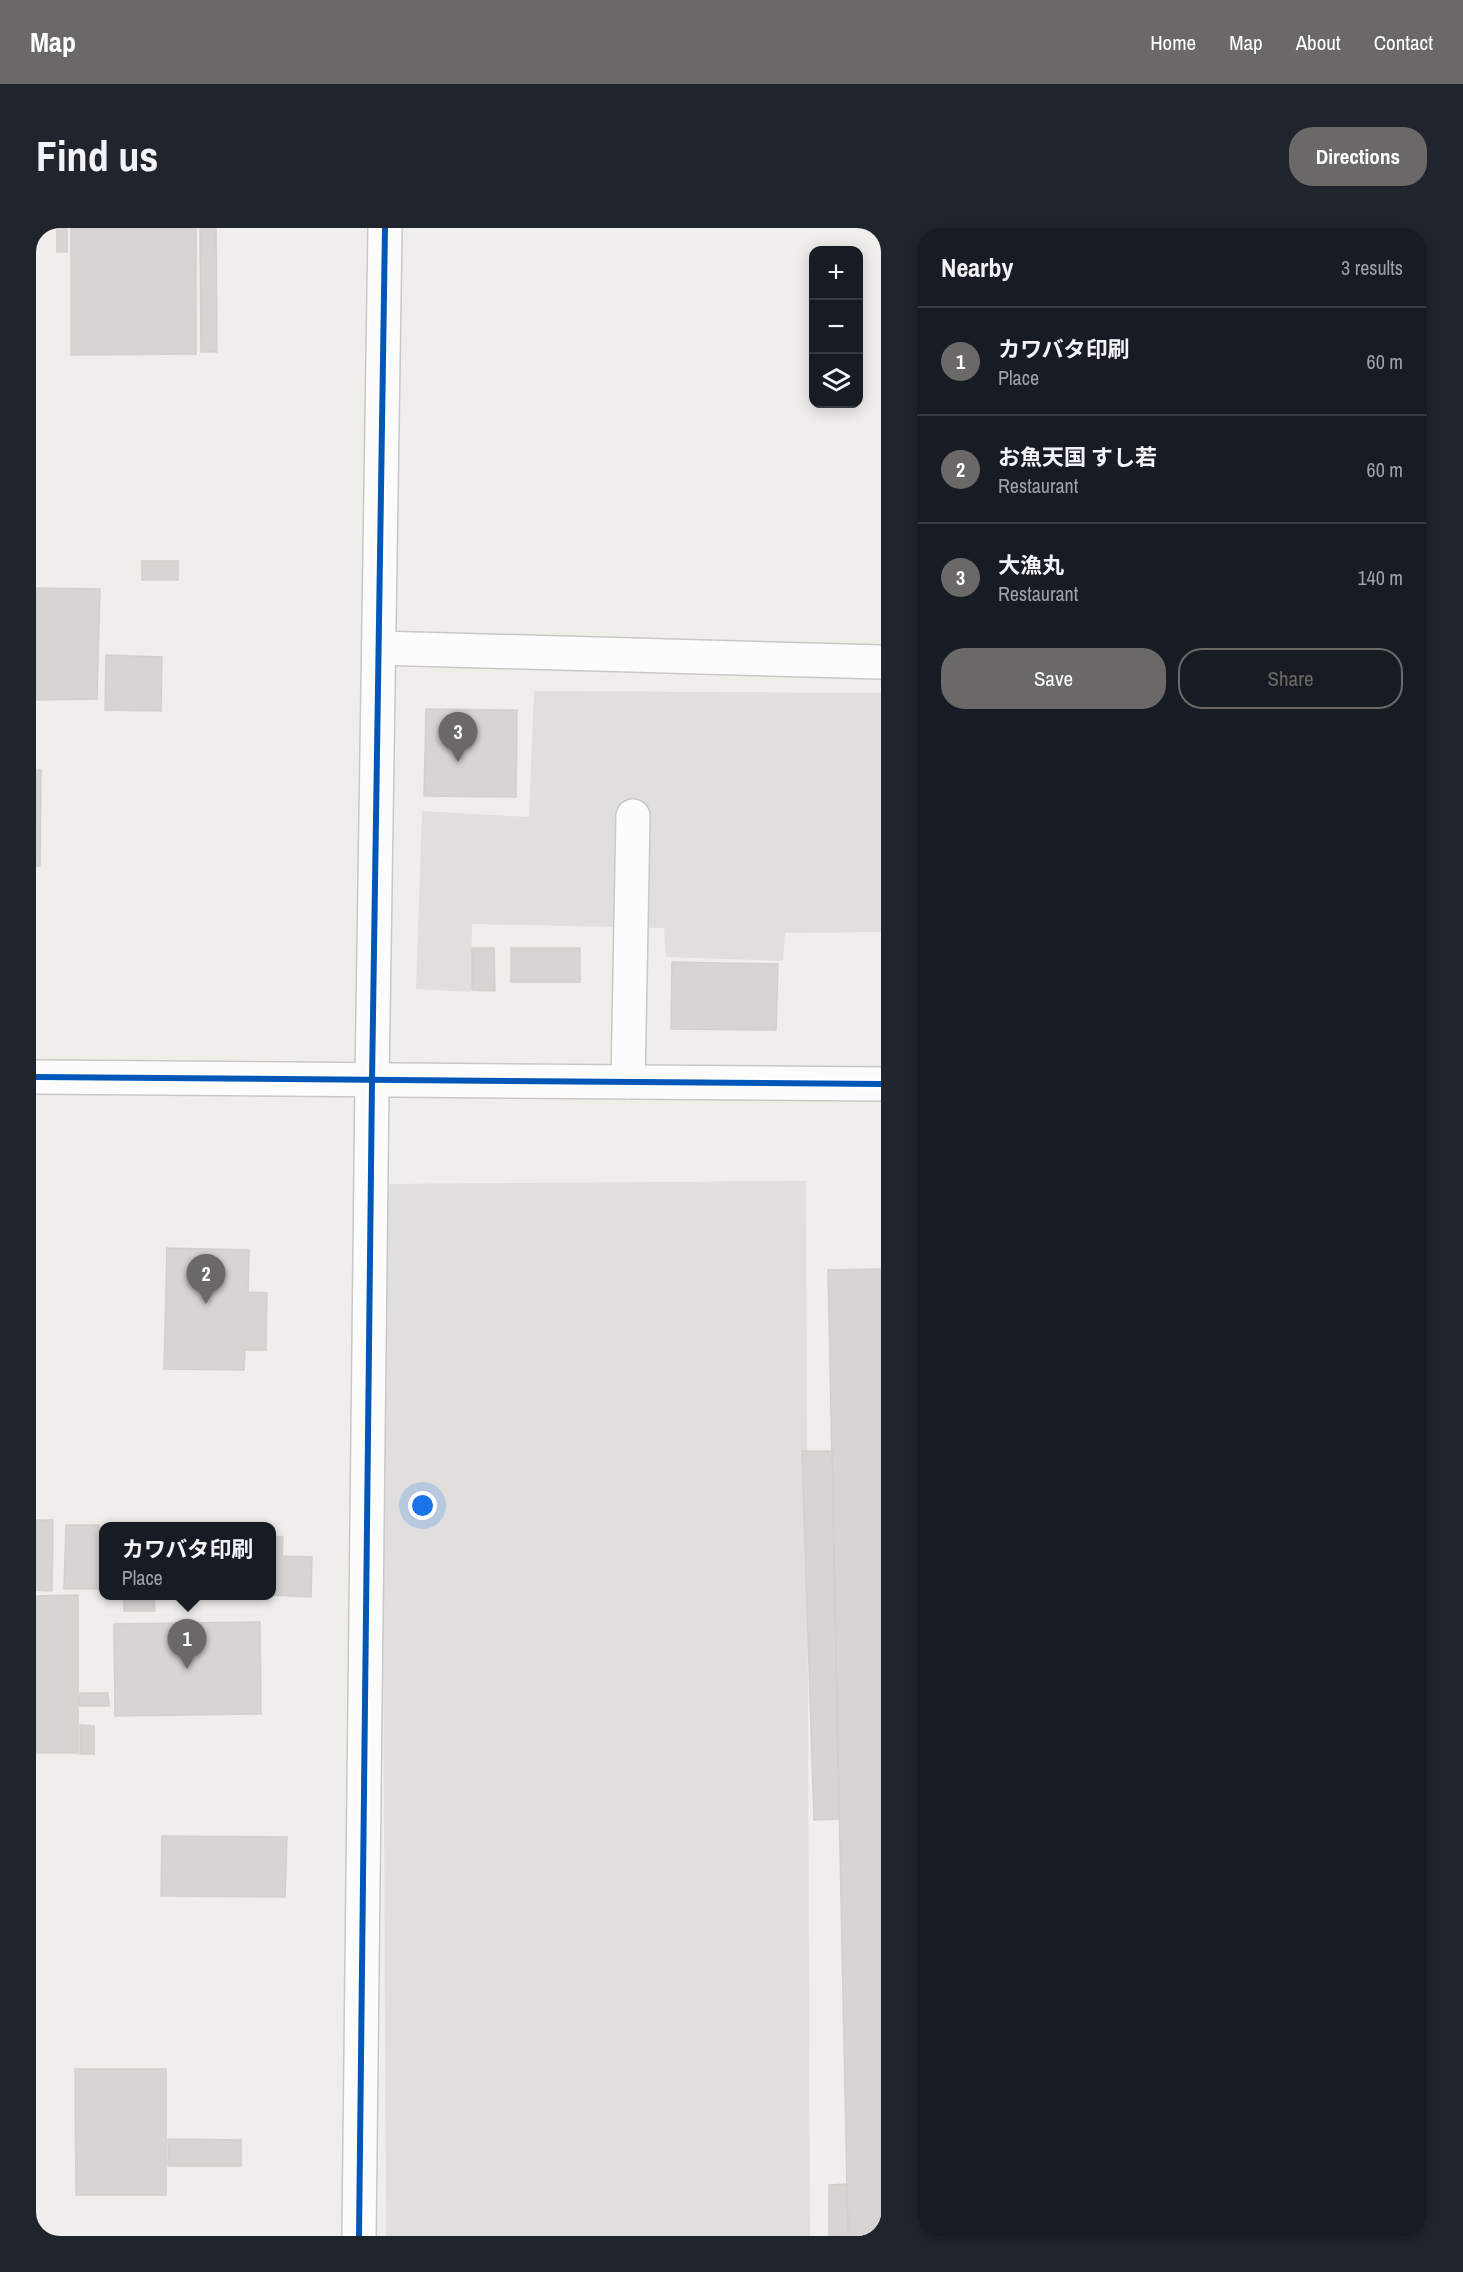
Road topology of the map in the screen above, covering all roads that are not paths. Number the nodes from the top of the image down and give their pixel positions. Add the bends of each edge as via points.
1 (385, 228) edge
2 (379, 648) junction
3 (881, 662) edge
4 (633, 816) dead end
5 (36, 1077) edge
6 (372, 1081) junction
7 (628, 1082) junction
8 (881, 1084) edge
9 (359, 2236) edge

1 - 2 street
2 - 3 street
2 - 6 street
4 - 7 street
5 - 6 street
6 - 7 street
6 - 9 street
7 - 8 street

